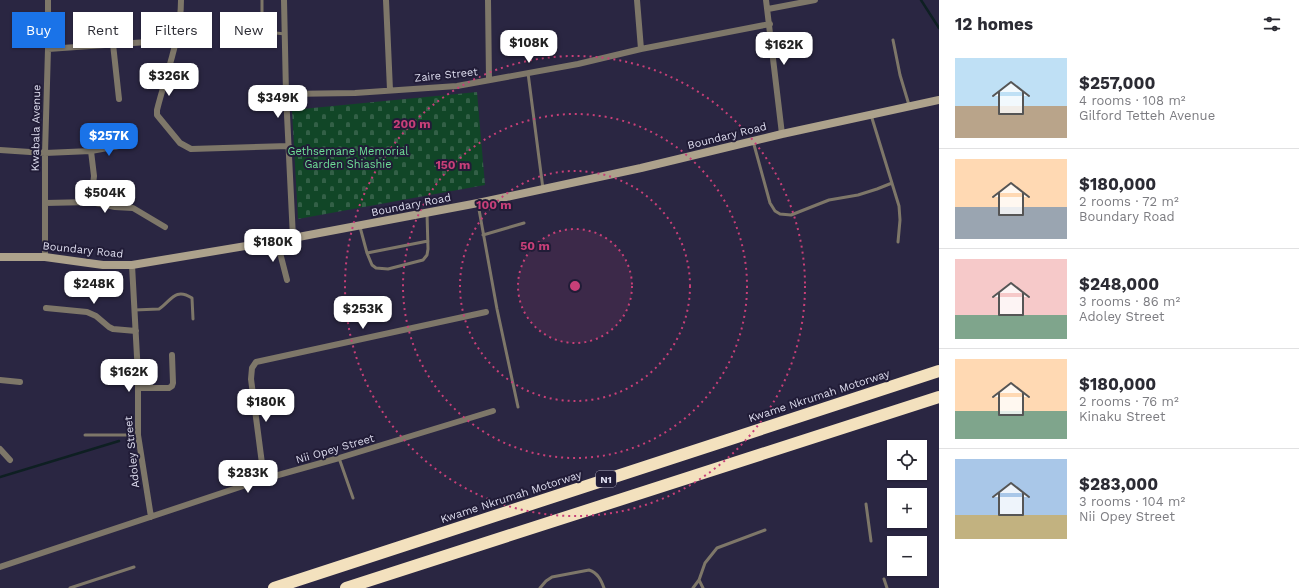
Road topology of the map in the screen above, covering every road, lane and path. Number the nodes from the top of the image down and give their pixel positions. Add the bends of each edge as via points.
1 (48, 0) edge
2 (181, 0) edge
3 (262, 0) edge
4 (284, 0) edge
5 (386, 0) edge
6 (488, 0) edge
7 (637, 0) edge
8 (766, 0) edge
9 (815, 0) edge
10 (768, 9) junction
11 (181, 12) edge
12 (770, 24) junction
13 (285, 34) junction
14 (893, 40) dead end
15 (73, 47) edge
16 (114, 48) edge
17 (174, 48) edge
18 (48, 49) junction
19 (641, 49) junction
20 (528, 74) junction
21 (489, 80) junction
22 (390, 90) junction
23 (286, 94) junction
24 (120, 99) dead end
25 (939, 100) edge
26 (909, 106) junction
27 (871, 115) junction
28 (782, 134) junction
29 (753, 141) junction
30 (124, 145) dead end
31 (289, 146) junction
32 (0, 150) edge
33 (91, 151) junction
34 (45, 153) junction
35 (892, 183) junction
36 (543, 189) junction
37 (91, 202) junction
38 (45, 203) junction
39 (478, 203) junction
40 (427, 213) junction
41 (524, 223) dead end
42 (359, 226) junction
43 (165, 227) dead end
44 (484, 235) junction
45 (293, 238) junction
46 (277, 241) junction
47 (428, 241) junction
48 (898, 242) dead end
49 (367, 253) junction
50 (0, 257) edge
51 (45, 257) junction
52 (132, 266) junction
53 (287, 280) dead end
54 (46, 308) dead end
55 (134, 310) junction
56 (486, 312) dead end
57 (193, 319) dead end
58 (136, 331) junction
59 (172, 355) dead end
60 (939, 371) edge
61 (0, 380) edge
62 (20, 382) dead end
63 (138, 388) junction
64 (939, 397) edge
65 (518, 407) dead end
66 (493, 410) dead end
67 (138, 434) junction
68 (85, 435) dead end
69 (0, 449) edge
70 (339, 458) junction
71 (10, 460) dead end
72 (264, 479) junction
73 (354, 498) dead end
74 (866, 504) dead end
75 (150, 517) junction
76 (765, 530) dead end
77 (870, 541) dead end
78 (0, 567) edge
79 (134, 567) dead end
80 (884, 579) dead end
81 (699, 580) junction
82 (70, 588) edge
83 (274, 588) edge
84 (346, 588) edge
85 (540, 588) edge
86 (604, 588) edge
87 (693, 588) edge
88 (703, 588) edge
89 (887, 588) edge

1 - 18 street, Kwabala Avenue
2 - 11 street
3 - 13 lane via 262,29
4 - 13 street
5 - 22 street
6 - 21 street
7 - 19 street
8 - 10 street
9 - 10 street
10 - 12 street
12 - 19 street, Zaire Street
12 - 28 street
13 - 23 street
14 - 26 lane
15 - 18 street
16 - 24 street
17 - 31 street via 157,115 180,143 191,149
18 - 34 street, Kwabala Avenue
19 - 20 street, Zaire Street
20 - 21 street, Zaire Street
20 - 36 lane
21 - 22 street, Zaire Street via 457,86
22 - 23 street, Zaire Street
23 - 31 street
25 - 26 main road, Boundary Road
26 - 27 main road, Boundary Road
27 - 28 main road, Boundary Road
27 - 35 lane
28 - 29 main road, Boundary Road
29 - 35 lane via 770,202 780,214 791,215 829,200
29 - 36 main road, Boundary Road
30 - 33 street
31 - 45 street
32 - 34 street
33 - 34 street
33 - 37 street via 94,176
34 - 38 street, Kwabala Avenue
35 - 48 lane via 899,206
36 - 39 main road, Boundary Road
37 - 38 street
37 - 43 street via 133,208
38 - 51 street, Kwabala Avenue
39 - 40 main road, Boundary Road
39 - 44 lane
40 - 42 main road, Boundary Road
40 - 47 lane
41 - 44 lane
42 - 45 main road, Boundary Road
42 - 49 lane
44 - 65 lane
45 - 46 main road, Boundary Road
46 - 52 main road, Boundary Road
46 - 53 street
47 - 49 lane
47 - 49 lane via 427,255 423,260 388,268 372,266
50 - 51 main road, Boundary Road
51 - 52 main road, Boundary Road
52 - 55 street, Adoley Street
54 - 58 street via 87,312 113,329
55 - 57 lane via 159,308 179,294 192,298
55 - 58 street, Adoley Street
56 - 72 street via 256,362 252,368 251,379
58 - 63 street, Adoley Street
59 - 63 street via 172,386
60 - 83 highway, Kwame Nkrumah Motorway / N1
61 - 62 street
63 - 67 street, Adoley Street
64 - 84 highway, N1
66 - 70 street, Nii Opey Street
67 - 68 lane
67 - 75 street, Adoley Street
69 - 71 street
70 - 72 street, Nii Opey Street
70 - 73 lane
72 - 75 street, Nii Opey Street
74 - 77 lane
75 - 78 street, Nii Opey Street
76 - 81 lane via 717,548 705,563
79 - 82 lane
80 - 89 lane
81 - 87 lane
81 - 88 lane
85 - 86 lane via 552,577 590,570 599,577

